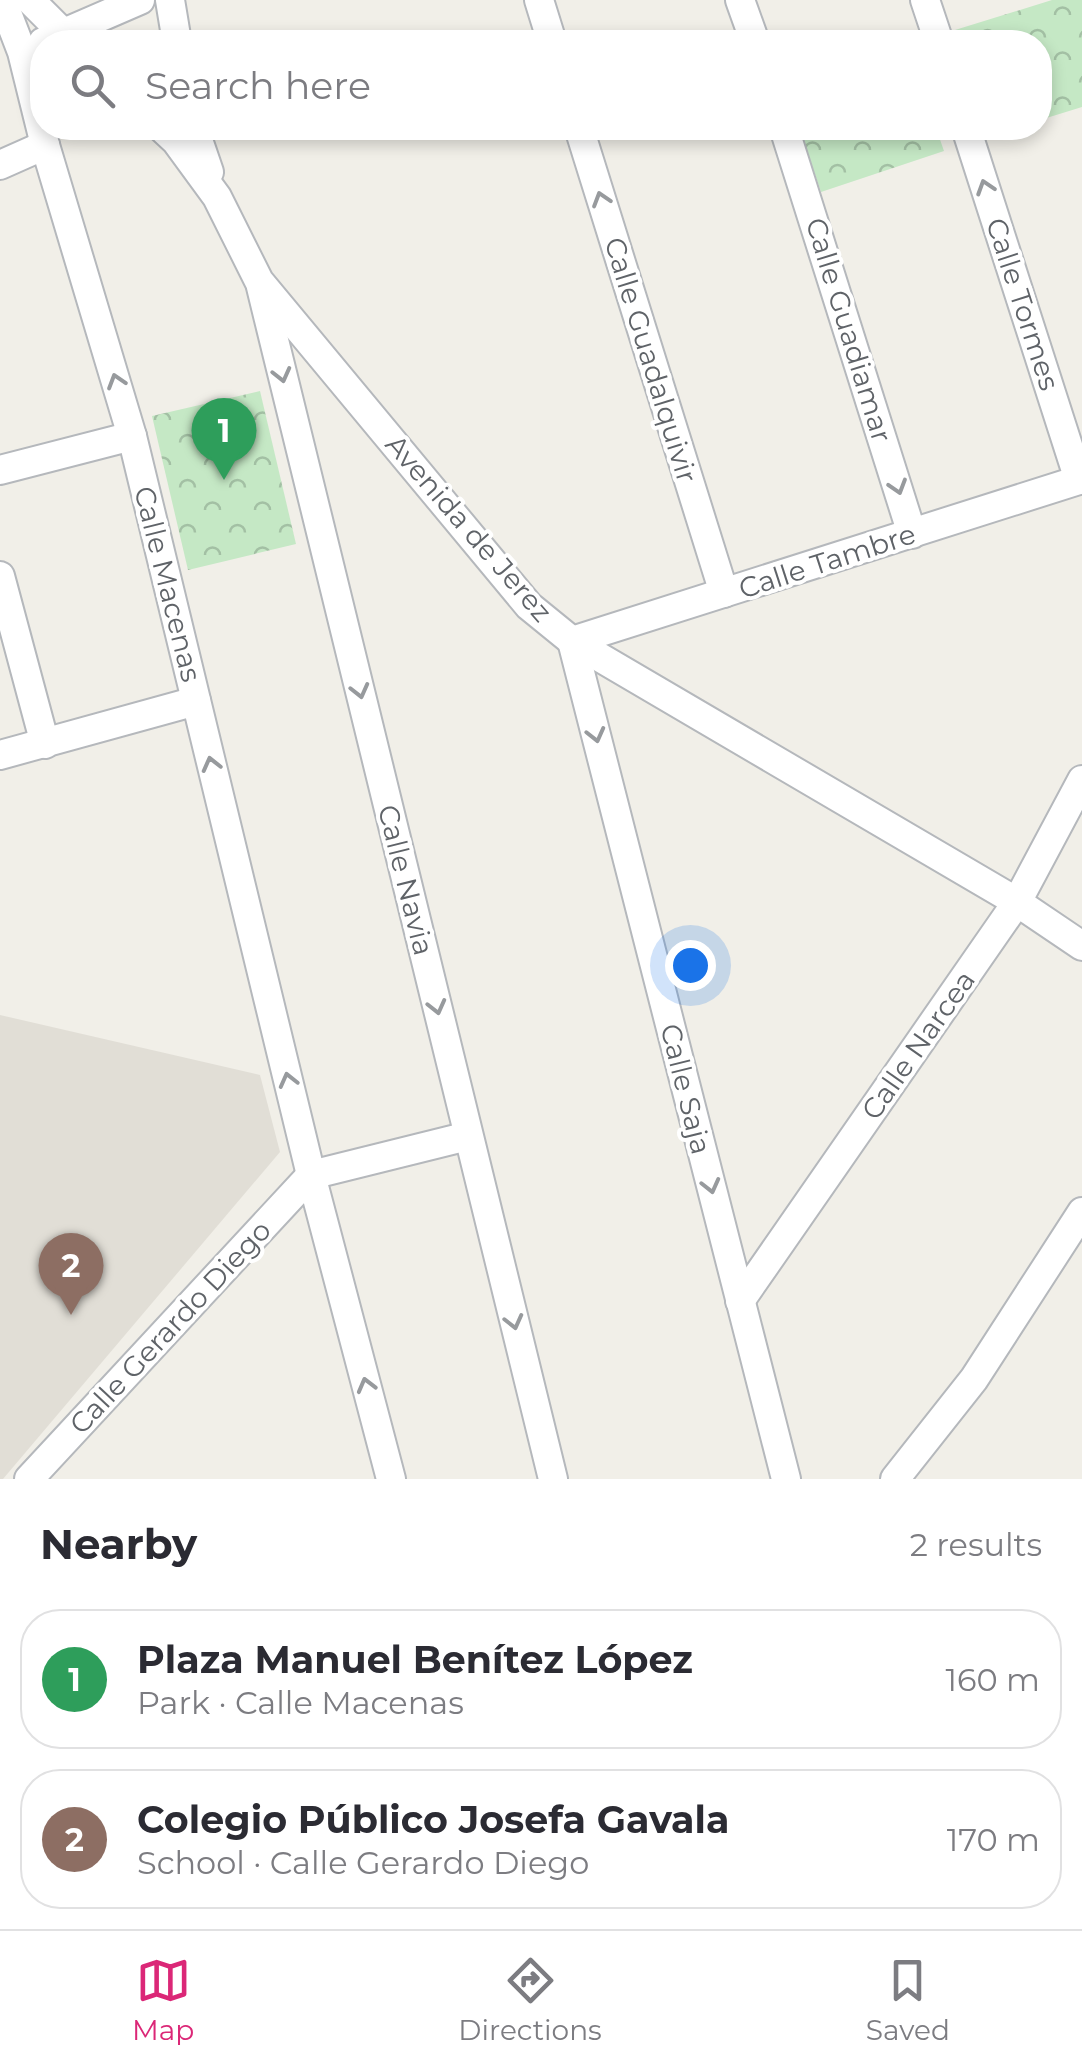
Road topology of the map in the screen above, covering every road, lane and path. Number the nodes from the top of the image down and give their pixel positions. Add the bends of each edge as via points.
1 (2, 0) edge
2 (30, 0) edge
3 (140, 0) edge
4 (170, 0) edge
5 (538, 0) edge
6 (740, 0) edge
7 (926, 0) edge
8 (34, 30) edge
9 (43, 30) edge
10 (76, 30) edge
11 (176, 30) edge
12 (548, 30) edge
13 (751, 30) edge
14 (935, 30) edge
15 (45, 140) edge
16 (175, 140) edge
17 (198, 140) edge
18 (582, 140) edge
19 (788, 140) edge
20 (970, 140) edge
21 (45, 145) junction
22 (0, 165) edge
23 (217, 197) junction
24 (259, 280) junction
25 (132, 436) junction
26 (0, 470) edge
27 (1081, 480) edge
28 (912, 534) junction
29 (0, 576) edge
30 (724, 593) junction
31 (572, 641) junction
32 (196, 701) junction
33 (45, 744) junction
34 (0, 755) edge
35 (1082, 780) edge
36 (1017, 902) junction
37 (1082, 946) edge
38 (468, 1136) junction
39 (311, 1175) junction
40 (1082, 1212) edge
41 (740, 1302) junction
42 (29, 1479) edge
43 (391, 1479) edge
44 (553, 1479) edge
45 (786, 1479) edge
46 (894, 1479) edge

1 - 8 street, Calle Macenas
2 - 9 street
3 - 10 street
4 - 11 street
5 - 12 street
6 - 13 street
7 - 14 street
15 - 21 street, Calle Macenas
16 - 23 street, Avenida de Jerez
17 - 23 street
30 -> 18 street, Calle Guadalquivir
19 -> 28 street, Calle Guadiamar
27 -> 20 street, Calle Tormes
21 - 22 street
25 -> 21 street, Calle Macenas
23 - 24 street, Avenida de Jerez
24 - 31 street, Avenida de Jerez via 529,606
24 -> 38 street, Calle Navia
25 - 26 street
25 - 32 street, Calle Macenas
27 - 28 street, Calle Tambre
28 - 30 street, Calle Tambre
29 - 33 street
30 - 31 street, Calle Tambre
31 - 36 street, Avenida de Jerez
31 -> 41 street, Calle Saja
32 - 33 street
39 -> 32 street, Calle Macenas
33 - 34 street
35 - 36 street, Calle Narcea
36 - 37 street, Avenida de Jerez
36 - 41 street, Calle Narcea
38 - 39 street
38 -> 44 street, Calle Navia
39 - 42 street, Calle Gerardo Diego
43 -> 39 street, Calle Macenas
40 - 46 street via 974,1378
41 - 45 street, Calle Saja

